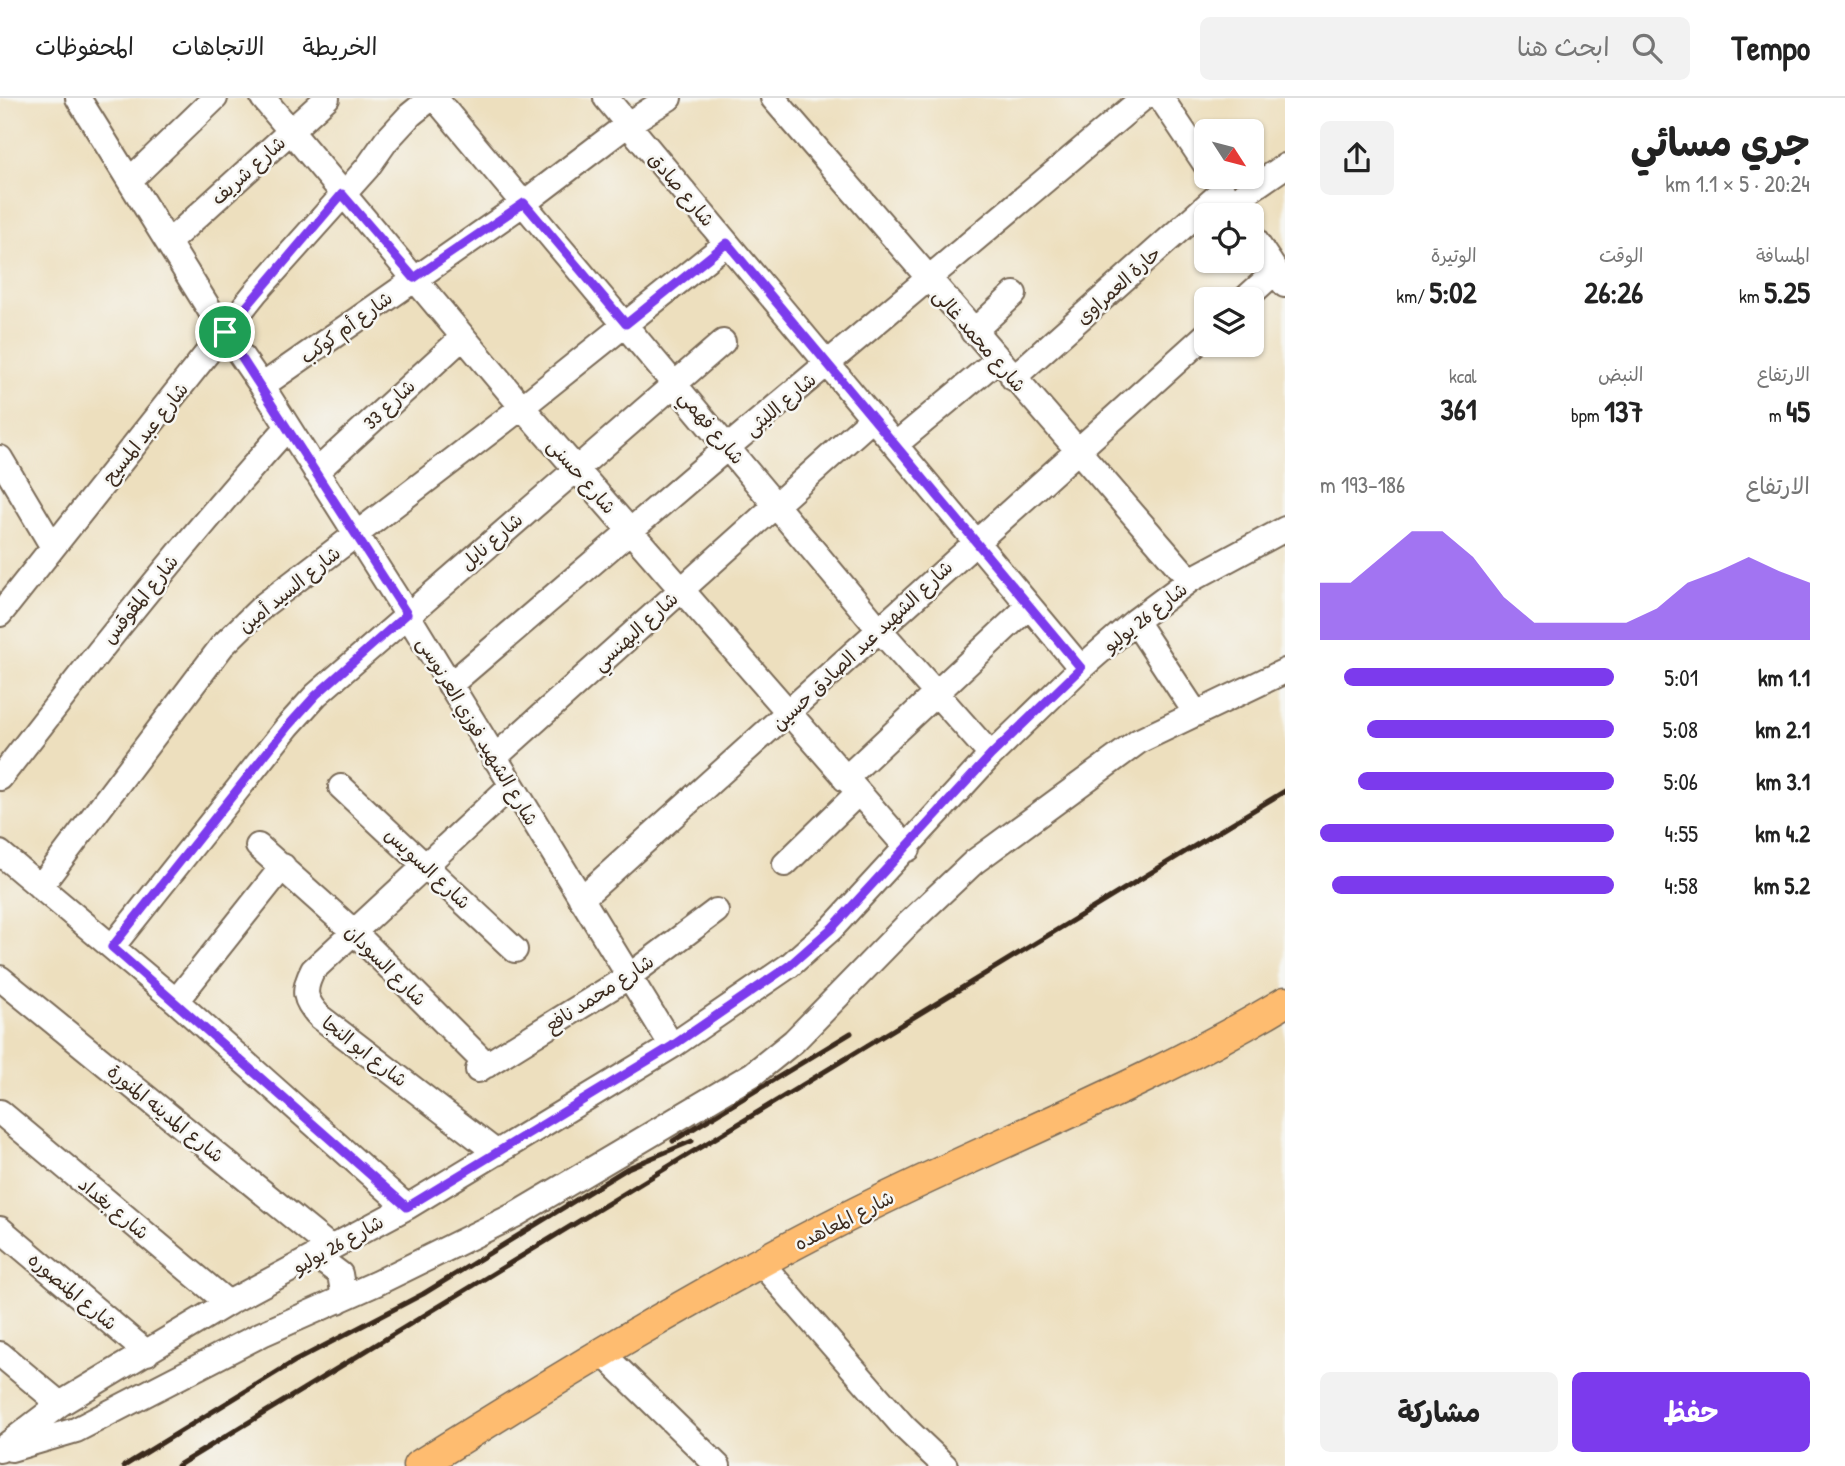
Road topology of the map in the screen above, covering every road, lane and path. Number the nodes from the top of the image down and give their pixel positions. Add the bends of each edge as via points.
1 (78, 98) edge
2 (215, 98) edge
3 (264, 98) edge
4 (327, 98) edge
5 (433, 98) edge
6 (606, 98) edge
7 (669, 98) edge
8 (773, 98) edge
9 (1143, 98) edge
10 (1161, 98) edge
11 (628, 124) junction
12 (291, 131) junction
13 (1194, 147) edge
14 (1285, 166) edge
15 (130, 180) junction
16 (342, 194) junction
17 (1226, 196) edge
18 (524, 203) junction
19 (170, 242) junction
20 (727, 243) junction
21 (1264, 254) edge
22 (414, 278) junction
23 (1280, 278) edge
24 (927, 279) junction
25 (1264, 288) edge
26 (1014, 294) dead end
27 (626, 324) junction
28 (225, 332) junction
29 (973, 332) junction
30 (463, 337) junction
31 (723, 342) dead end
32 (1194, 346) edge
33 (997, 360) junction
34 (828, 364) junction
35 (1013, 378) junction
36 (675, 383) junction
37 (262, 386) junction
38 (522, 407) junction
39 (873, 418) junction
40 (288, 427) junction
41 (895, 445) junction
42 (728, 447) junction
43 (1077, 451) junction
44 (0, 458) edge
45 (575, 468) junction
46 (316, 472) junction
47 (775, 503) junction
48 (1285, 528) edge
49 (630, 530) junction
50 (355, 535) junction
51 (975, 541) junction
52 (53, 547) junction
53 (1190, 580) junction
54 (680, 589) junction
55 (3, 601) edge
56 (1029, 606) junction
57 (407, 614) junction
58 (1135, 621) junction
59 (879, 629) junction
60 (1081, 668) junction
61 (1285, 671) edge
62 (450, 685) junction
63 (934, 693) junction
64 (1195, 712) junction
65 (787, 714) junction
66 (991, 755) junction
67 (494, 758) junction
68 (0, 778) edge
69 (511, 786) junction
70 (852, 786) junction
71 (341, 787) dead end
72 (258, 846) dead end
73 (908, 849) junction
74 (0, 853) edge
75 (785, 864) dead end
76 (284, 866) junction
77 (425, 866) junction
78 (40, 887) junction
79 (581, 899) junction
80 (716, 911) dead end
81 (354, 932) junction
82 (112, 947) junction
83 (516, 950) dead end
84 (628, 977) junction
85 (0, 978) edge
86 (176, 1001) junction
87 (1285, 1002) edge
88 (672, 1046) junction
89 (482, 1067) joint
90 (0, 1112) edge
91 (497, 1153) junction
92 (407, 1207) junction
93 (0, 1229) edge
94 (324, 1252) junction
95 (761, 1263) junction
96 (338, 1301) junction
97 (228, 1303) junction
98 (601, 1352) junction
99 (147, 1353) junction
100 (0, 1354) edge
101 (60, 1404) junction
102 (0, 1452) edge
103 (418, 1466) edge
104 (718, 1466) edge
105 (945, 1466) edge

1 - 15 street, شارع الشهيد فوزي العرنوسى
2 - 15 street
3 - 12 street, شارع حسنى
4 - 12 street, شارع شريف
5 - 16 street, شارع عبد المسيح via 410,115
5 - 18 street, شارع فهمي
6 - 11 street, شارع صادق
7 - 11 street, شارع أم كوكب
8 - 24 street, شارع محمد غالى
9 - 24 street, شارع الليثى
10 - 13 street
11 - 18 street, شارع أم كوكب
11 - 20 street, شارع صادق
12 - 16 street, شارع حسنى
12 - 19 street, شارع شريف
14 - 17 street, حارة العمراوى
15 - 19 street, شارع الشهيد فوزي العرنوسى
16 - 22 street, شارع حسنى
16 - 28 street, شارع عبد المسيح
17 - 35 street, حارة العمراوى
18 - 22 street, شارع أم كوكب
18 - 27 street, شارع فهمي
19 - 28 street, شارع الشهيد فوزي العرنوسى
20 - 27 street, شارع السيد أمين
20 - 34 street, شارع صادق
21 - 23 street
22 - 30 street, شارع حسنى
22 - 37 street, شارع أم كوكب
23 - 25 street
24 - 29 street, شارع محمد غالى
24 - 34 street, شارع الليثى
26 - 29 street
27 - 36 street, شارع فهمي
27 - 38 street, شارع السيد أمين
28 - 37 street, شارع الشهيد فوزي العرنوسى
28 - 52 street, شارع عبد المسيح
29 - 33 street, شارع محمد غالى
30 - 38 street, شارع حسنى
30 - 46 street, شارع 33
31 - 36 street, شارع نايل
32 - 43 street, شارع الشهيد عبد الصادق حسين
33 - 35 street, شارع محمد غالى
33 - 41 street
34 - 39 street, شارع صادق
34 - 42 street, شارع الليثى
35 - 43 street, شارع محمد غالى
36 - 42 street, شارع فهمي
36 - 45 street, شارع نايل
37 - 40 street, شارع الشهيد فوزي العرنوسى
38 - 45 street, شارع حسنى
38 - 50 street, شارع السيد أمين
39 - 41 street, شارع صادق
39 - 47 street, شارع البهنسي
40 - 46 street, شارع الشهيد فوزي العرنوسى
40 - 68 street, شارع المقوقس via 124,618
41 - 51 street, شارع صادق
42 - 47 street, شارع فهمي
42 - 49 street, شارع الليثى
43 - 51 street, شارع الشهيد عبد الصادق حسين
43 - 53 street, شارع محمد غالى
44 - 52 street
45 - 49 street, شارع حسنى
45 - 57 street, شارع نايل
46 - 50 street, شارع الشهيد فوزي العرنوسى
47 - 54 street, شارع البهنسي
47 - 59 street, شارع فهمي
48 - 53 street, شارع 26 يوليو
49 - 54 street, شارع حسنى
49 - 62 street, شارع الليثى
50 - 57 street, شارع الشهيد فوزي العرنوسى
50 - 78 street, شارع السيد أمين via 264,605 222,646
51 - 56 street, شارع صادق
51 - 59 street, شارع الشهيد عبد الصادق حسين
52 - 55 street, شارع عبد المسيح
53 - 58 street, شارع 26 يوليو
54 - 65 street, شارع حسنى
54 - 67 street, شارع البهنسي
56 - 60 street, شارع صادق
56 - 63 street
57 - 62 street, شارع الشهيد فوزي العرنوسى
57 - 82 street, شارع نايل via 288,726
58 - 60 street, شارع 26 يوليو
58 - 64 street
59 - 63 street, شارع فهمي
59 - 65 street, شارع الشهيد عبد الصادق حسين
60 - 66 street, شارع 26 يوليو
61 - 64 street, شارع 26 يوليو
62 - 67 street, شارع الشهيد فوزي العرنوسى
63 - 66 street, شارع فهمي
63 - 70 street
64 - 96 street, شارع 26 يوليو via 1139,741 974,862 793,1041 753,1074 515,1215
65 - 70 street, شارع حسنى
65 - 79 street, شارع الشهيد عبد الصادق حسين
66 - 73 street, شارع 26 يوليو
67 - 69 street, شارع الشهيد فوزي العرنوسى
69 - 77 street, شارع ابو النجا
69 - 79 street, شارع الشهيد فوزي العرنوسى
70 - 73 street, شارع حسنى
70 - 75 street
71 - 77 street, شارع السويس
72 - 76 street, شارع السودان
73 - 88 street, شارع 26 يوليو via 790,965
74 - 78 street
76 - 81 street, شارع السودان
76 - 86 street
77 - 81 street, شارع ابو النجا
77 - 83 street, شارع السويس
78 - 82 street
79 - 84 street, شارع الشهيد فوزي العرنوسى
80 - 84 street, شارع محمد نافع
81 - 89 street, شارع السودان
81 - 91 street, شارع ابو النجا via 313,970 305,984 307,1004
82 - 86 street
84 - 88 street, شارع الشهيد فوزي العرنوسى
84 - 89 street, شارع محمد نافع
85 - 94 street, شارع المدينه المنورة
86 - 92 street
87 - 95 main road, شارع المعاهده
88 - 91 street, شارع 26 يوليو
90 - 97 street, شارع بغداد
91 - 92 street, شارع 26 يوليو
92 - 94 street, شارع 26 يوليو
93 - 99 street, شارع المنصوره
94 - 96 street, شارع المدينه المنورة via 340,1274
94 - 97 street, شارع 26 يوليو
95 - 98 main road, شارع المعاهده
95 - 105 street via 904,1427
96 - 102 street, شارع 26 يوليو via 261,1334 76,1430
97 - 99 street, شارع 26 يوليو
98 - 103 main road, شارع المعاهده
98 - 104 street
99 - 101 street, شارع 26 يوليو
100 - 101 street
101 - 102 street, شارع 26 يوليو

